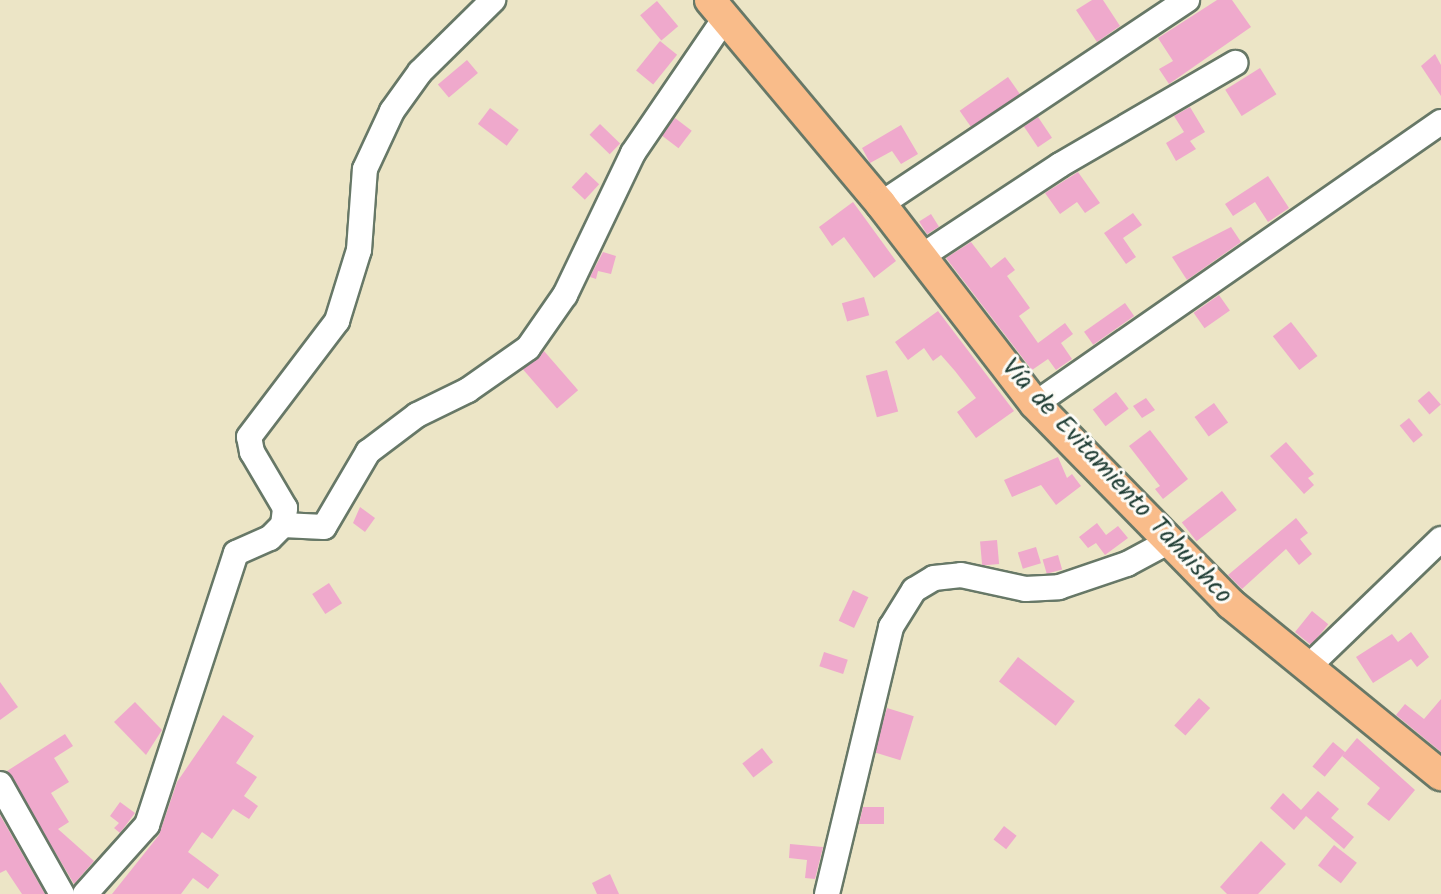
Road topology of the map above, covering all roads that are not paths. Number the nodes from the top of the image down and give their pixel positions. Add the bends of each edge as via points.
1 (493, 0) edge
2 (1187, 0) edge
3 (718, 9) edge
4 (1235, 63) dead end
5 (1441, 122) edge
6 (881, 204) junction
7 (922, 256) junction
8 (1035, 404) junction
9 (283, 525) junction
10 (1441, 539) edge
11 (1168, 542) junction
12 (1307, 668) junction
13 (1441, 775) edge
14 (0, 784) edge
15 (62, 894) edge
16 (85, 894) edge
17 (827, 894) edge

1 - 9 street via 420,72 392,111 365,169 359,250 337,321 249,437 252,452 285,508
2 - 6 street
3 - 6 main road, Vía de Evitamiento Tahuishco
3 - 9 street via 633,153 565,295 528,348 468,390 417,415 368,452 324,527
4 - 7 street via 1060,165
5 - 8 street
6 - 7 main road, Vía de Evitamiento Tahuishco
7 - 8 main road, Vía de Evitamiento Tahuishco
8 - 11 main road, Vía de Evitamiento Tahuishco
9 - 16 street via 270,538 236,553 147,825
10 - 12 street
11 - 12 main road, Vía de Evitamiento Tahuishco
11 - 17 street via 1105,573 1059,587 1025,589 961,575 934,578 914,590 891,627
12 - 13 main road, Vía de Evitamiento Tahuishco
14 - 15 street

